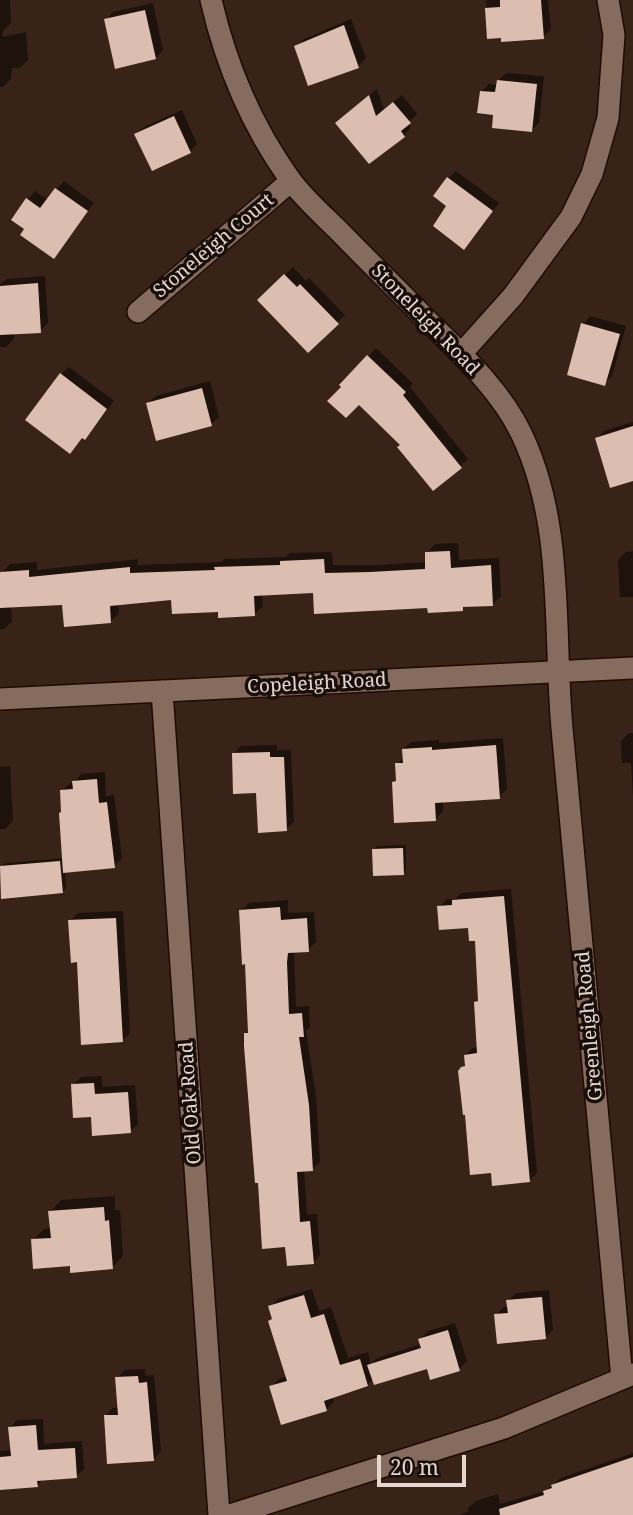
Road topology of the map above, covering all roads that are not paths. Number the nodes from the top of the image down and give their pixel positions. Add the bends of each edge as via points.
1 (211, 0) edge
2 (608, 0) edge
3 (291, 181) junction
4 (138, 312) dead end
5 (461, 354) junction
6 (633, 668) edge
7 (557, 672) junction
8 (162, 691) junction
9 (0, 699) edge
10 (627, 1377) edge
11 (219, 1515) edge
12 (230, 1515) edge

1 - 3 street, Stoneleigh Road via 242,98
2 - 5 street via 614,35 608,118 592,174 571,218 513,296
3 - 4 street, Stoneleigh Court
3 - 5 street, Stoneleigh Road
5 - 7 street, Stoneleigh Road via 520,429 547,503
6 - 7 street, Copeleigh Road
7 - 8 street, Copeleigh Road
7 - 10 street, Greenleigh Road
8 - 9 street, Copeleigh Road
8 - 11 street, Old Oak Road
10 - 12 street via 504,1428

